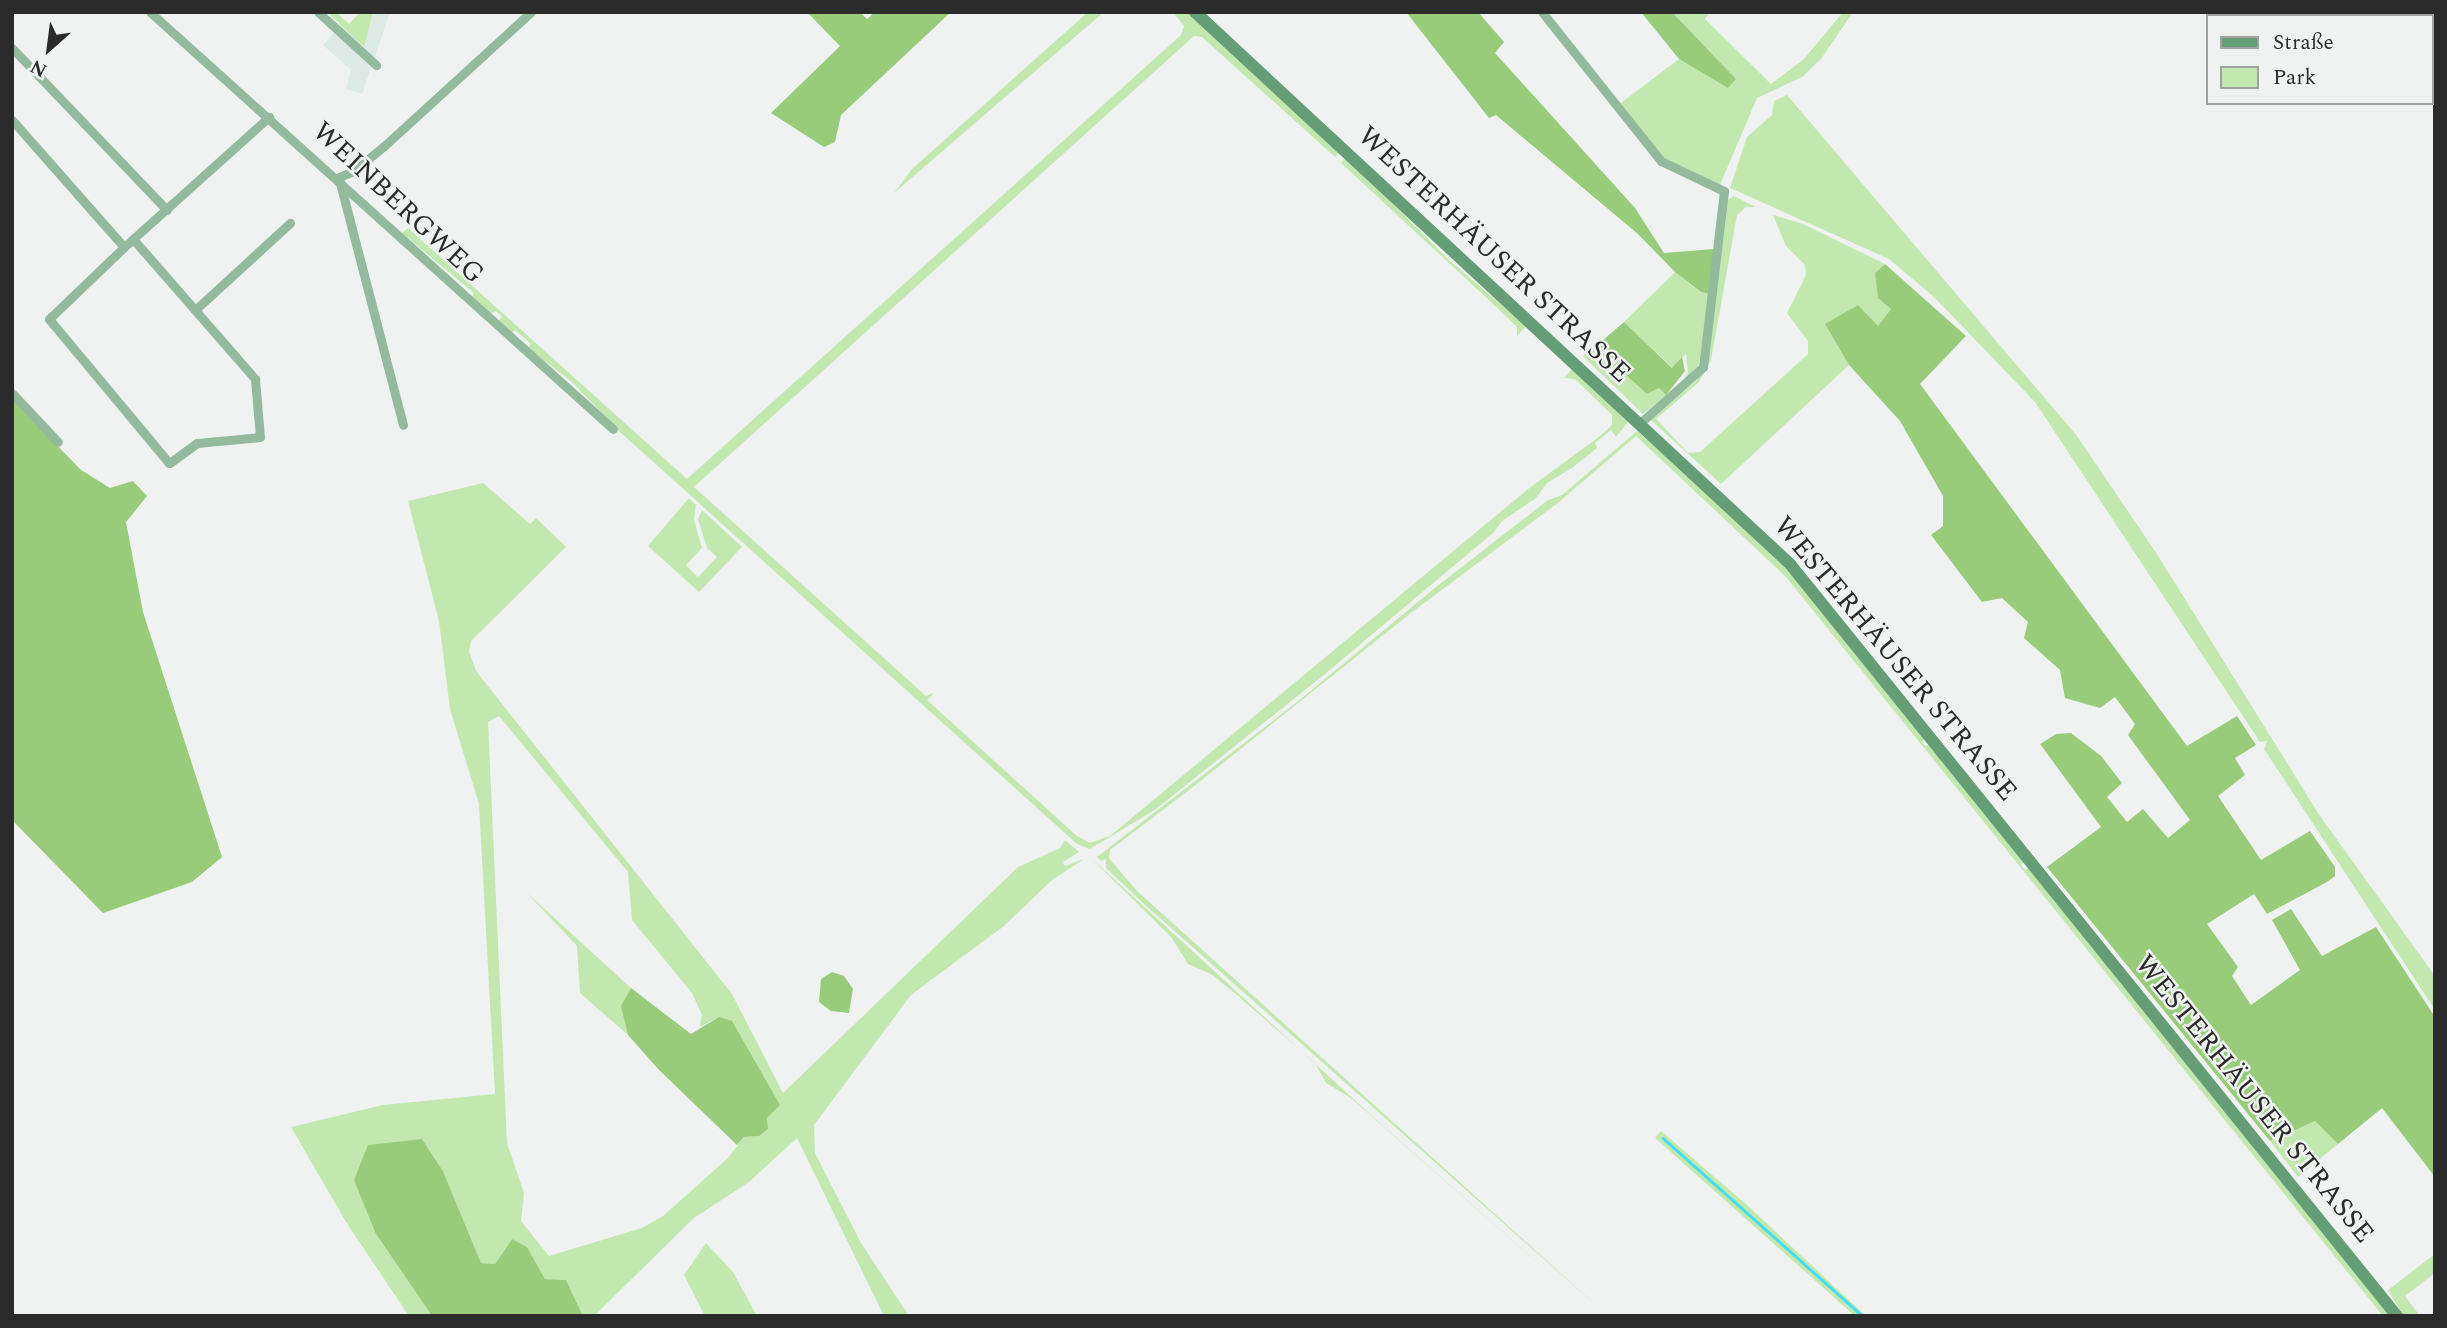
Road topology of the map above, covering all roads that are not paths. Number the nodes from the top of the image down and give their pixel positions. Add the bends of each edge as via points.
1 (150, 12) edge
2 (318, 12) edge
3 (531, 12) edge
4 (1195, 12) edge
5 (1542, 12) edge
6 (12, 48) edge
7 (376, 65) dead end
8 (269, 117) junction
9 (12, 120) edge
10 (339, 177) junction
11 (167, 210) junction
12 (290, 223) dead end
13 (133, 239) junction
14 (124, 247) junction
15 (195, 310) junction
16 (12, 393) edge
17 (1640, 423) junction
18 (402, 425) dead end
19 (613, 429) dead end
20 (58, 442) dead end
21 (2397, 1316) edge

1 - 8 street, WEINBERGWEG
2 - 7 street
3 - 10 street via 383,147
4 - 17 main road, WESTERHÄUSER STRASSE
5 - 17 street via 1661,161 1724,191 1703,368
6 - 11 street
8 - 10 street, WEINBERGWEG
8 - 11 street
9 - 14 street
10 - 18 street
10 - 19 street, WEINBERGWEG
11 - 13 street
12 - 15 street
13 - 14 street
13 - 15 street
14 - 15 street via 49,319 169,463 197,443 260,437 255,379
16 - 20 street
17 - 21 main road, WESTERHÄUSER STRASSE via 1805,582

